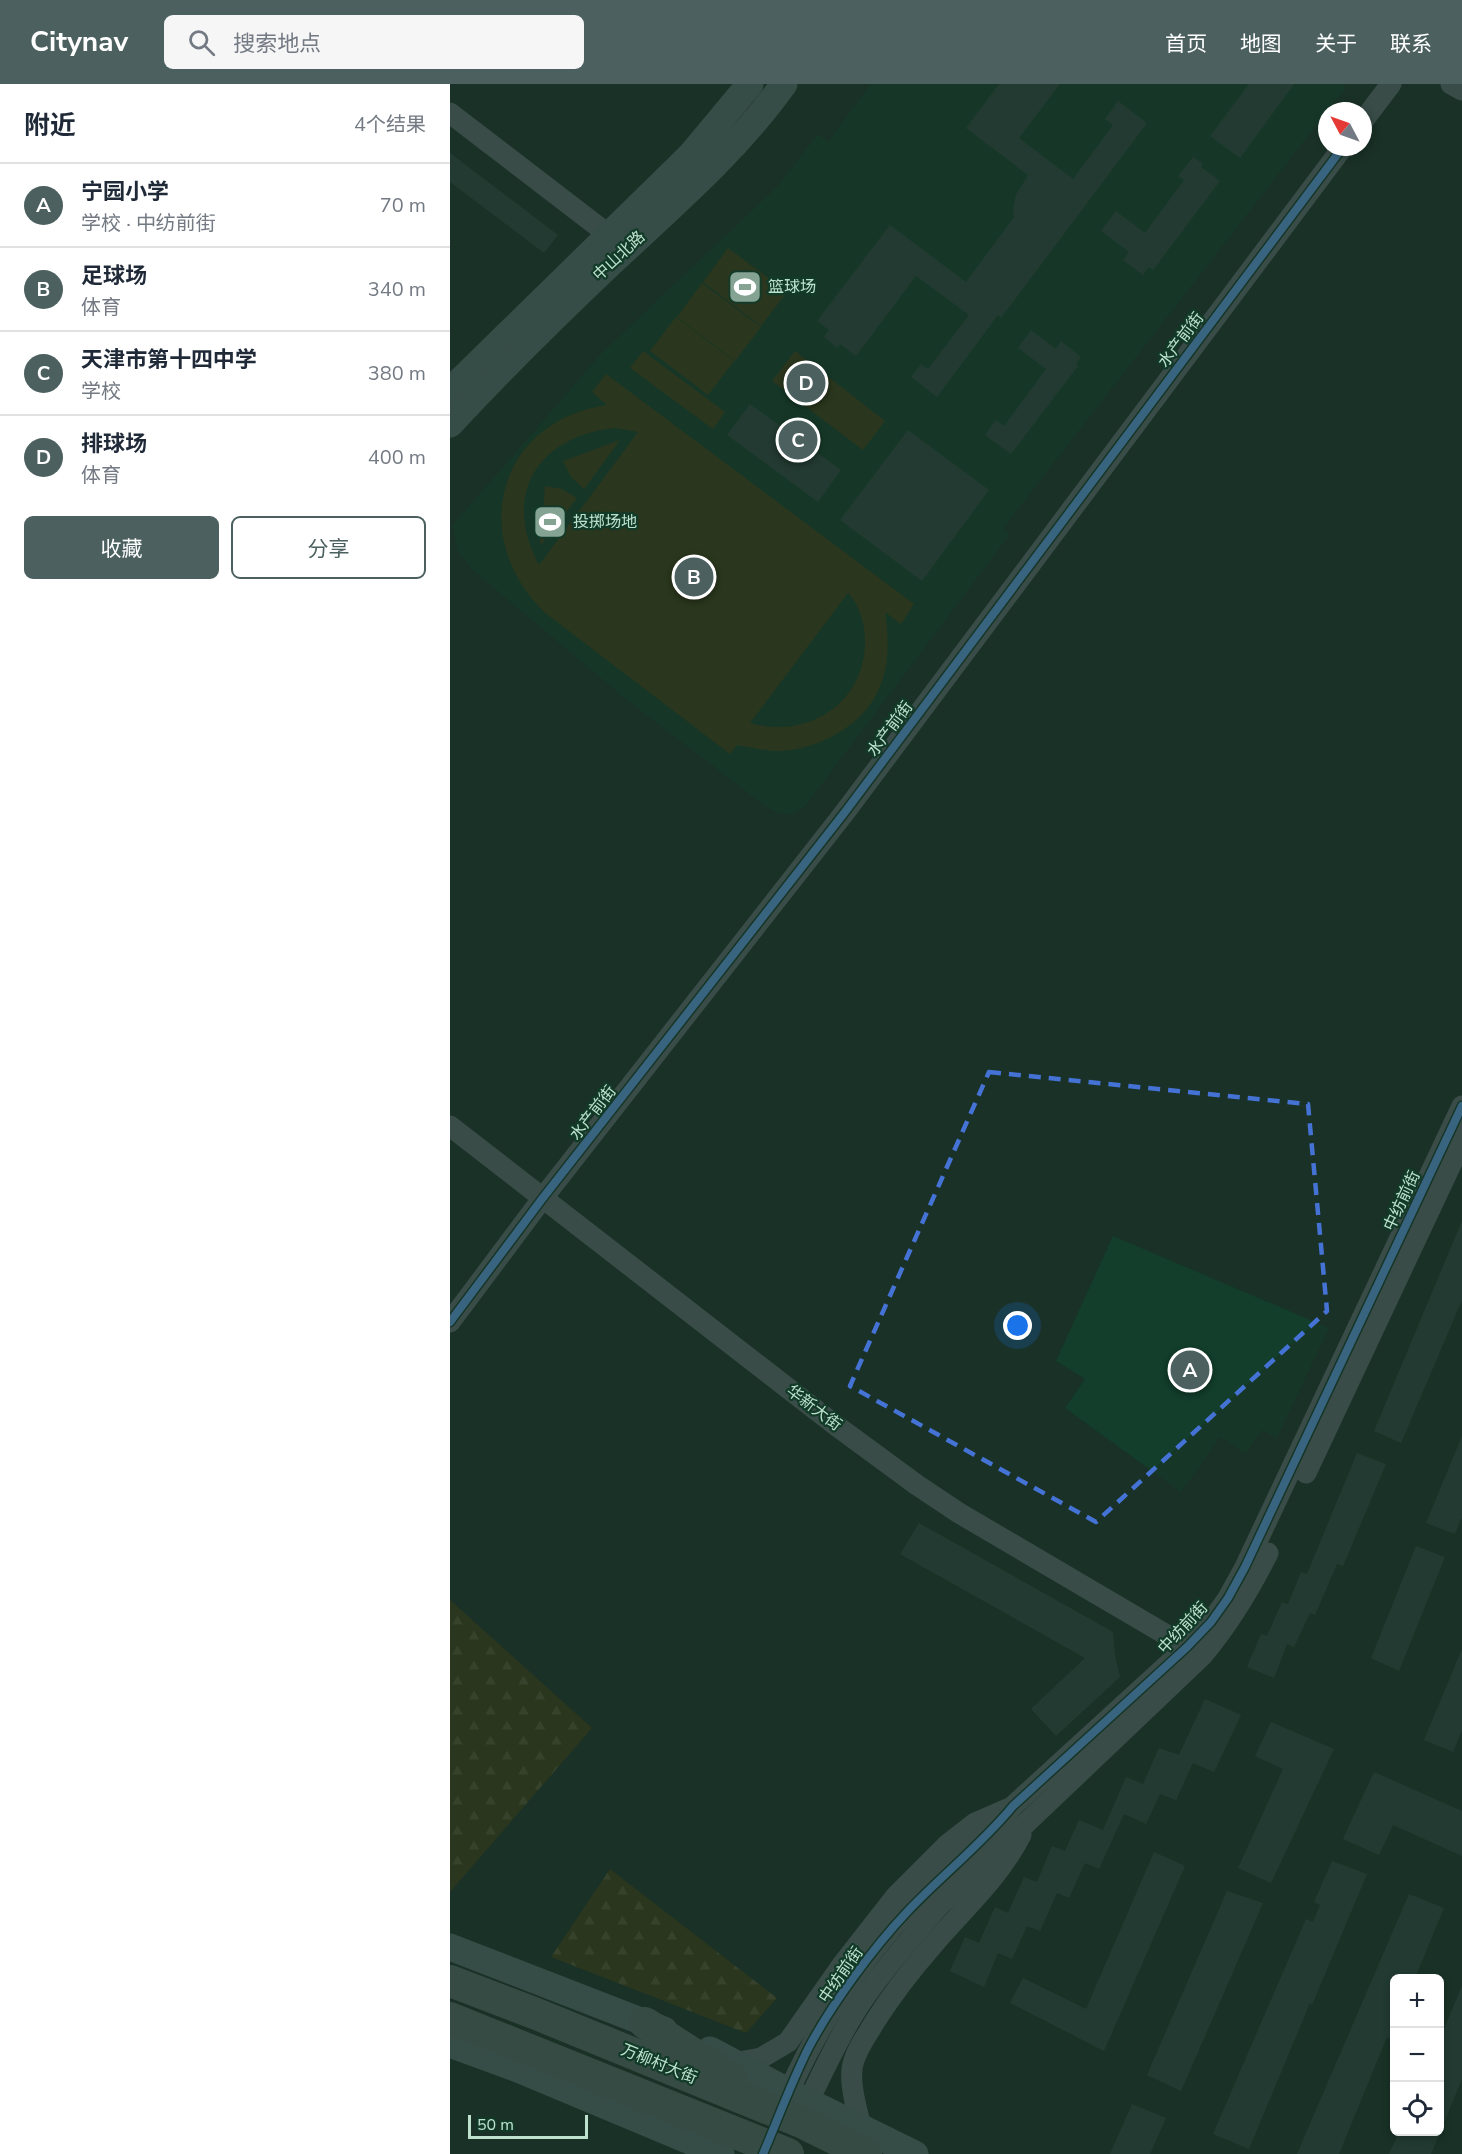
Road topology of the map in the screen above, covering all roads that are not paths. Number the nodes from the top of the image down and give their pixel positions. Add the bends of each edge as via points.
1 (750, 84) edge
2 (784, 84) edge
3 (1391, 84) edge
4 (1451, 84) edge
5 (1462, 90) edge
6 (1372, 109) edge
7 (450, 113) edge
8 (1336, 156) edge
9 (609, 235) junction
10 (450, 391) edge
11 (450, 424) edge
12 (1462, 1106) edge
13 (450, 1126) edge
14 (1462, 1141) edge
15 (542, 1199) junction
16 (450, 1322) edge
17 (1194, 1652) junction
18 (1013, 1806) junction
19 (1027, 1824) junction
20 (450, 1947) edge
21 (450, 1982) edge
22 (450, 2018) edge
23 (645, 2023) junction
24 (450, 2044) edge
25 (734, 2063) junction
26 (795, 2078) dead end
27 (815, 2088) dead end
28 (596, 2102) junction
29 (801, 2122) junction
30 (863, 2141) edge
31 (784, 2152) edge
32 (722, 2154) edge
33 (915, 2154) edge

1 - 9 main road, 中山北路 via 691,155
2 - 11 main road, 中山北路 via 737,143 514,356
3 - 6 street
4 - 5 street
7 - 9 street
8 - 15 street, 水产前街 via 852,802
9 - 10 main road, 中山北路
12 - 17 street, 中纺前街 via 1245,1567
13 - 15 street, 华新大街
14 - 17 street via 1254,1581 1224,1630
15 - 16 street, 水产前街
15 - 17 street, 华新大街 via 917,1485
17 - 18 street, 中纺前街
17 - 19 street
18 - 25 street via 975,1823 896,1896 788,2042 761,2058
18 - 26 street, 中纺前街 via 994,1830 906,1912 878,1946 825,2020
19 - 27 street via 939,1906 904,1947 855,2013
19 - 30 street via 992,1881 931,1946 862,2042 852,2068
20 - 23 main road
21 - 29 highway, 万柳村大街
22 - 31 highway
23 - 25 main road
23 - 29 highway
24 - 28 main road
25 - 30 main road
28 - 31 main road
28 - 32 main road
29 - 30 highway, 万柳村大街
30 - 33 main road

